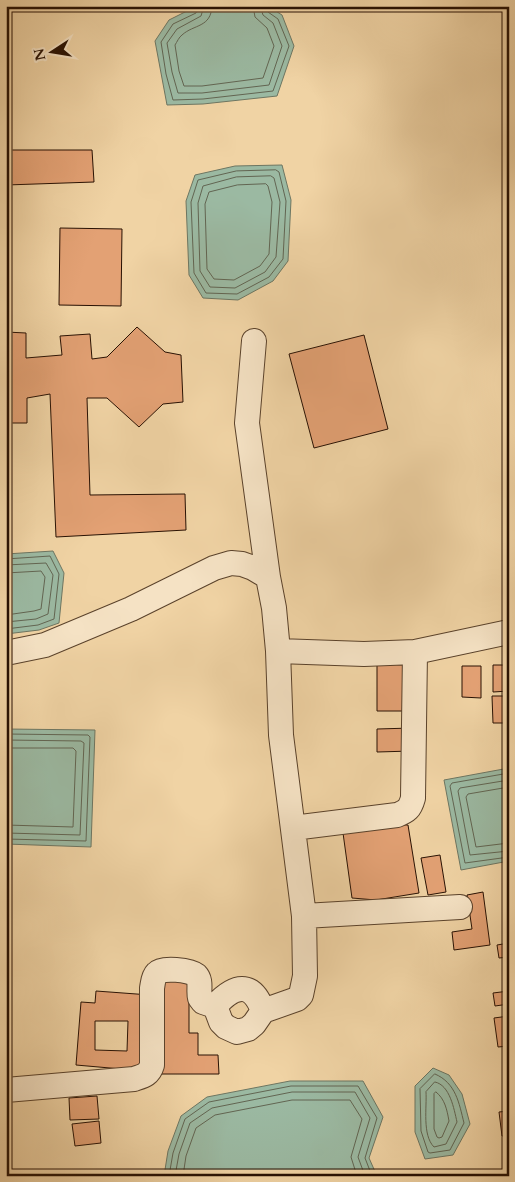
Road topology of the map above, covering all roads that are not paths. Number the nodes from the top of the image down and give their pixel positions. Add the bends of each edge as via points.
1 (254, 341) dead end
2 (268, 577) junction
3 (509, 632) edge
4 (278, 652) junction
5 (415, 652) junction
6 (6, 653) edge
7 (293, 828) junction
8 (460, 907) dead end
9 (304, 916) junction
10 (215, 1006) junction
11 (263, 1011) junction
12 (6, 1090) edge

1 - 2 street via 247,423
2 - 4 street
2 - 6 street via 253,568 231,563 45,646
3 - 5 street
4 - 5 street
4 - 7 street via 281,735
5 - 7 street via 413,798 410,808 396,815
7 - 9 street
8 - 9 street
9 - 11 street via 305,976 301,994 291,1002
10 - 11 street via 223,996 236,990 246,990 252,992
10 - 11 street via 221,1022 237,1032 248,1029
10 - 12 street via 200,998 195,975 189,971 162,970 153,980 152,1065 146,1076 134,1080

